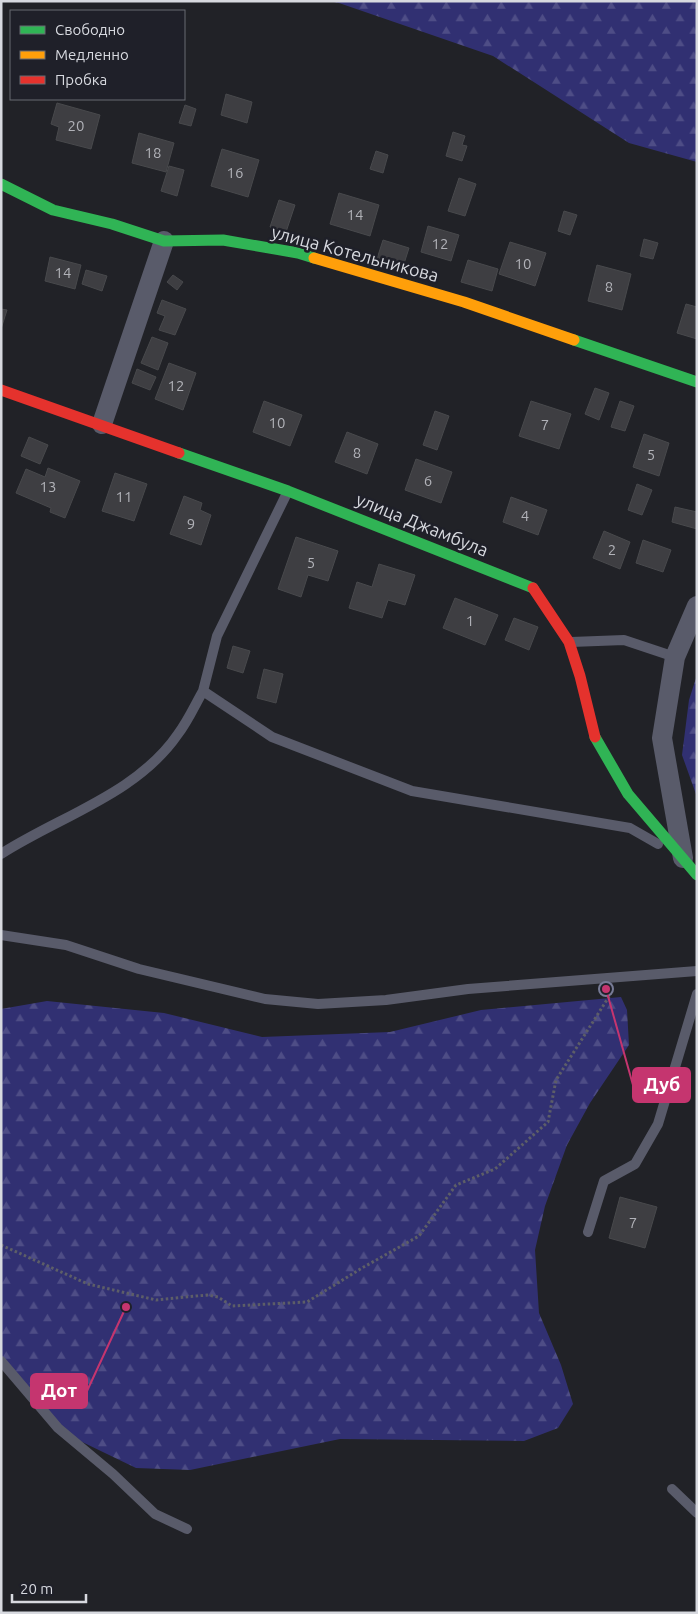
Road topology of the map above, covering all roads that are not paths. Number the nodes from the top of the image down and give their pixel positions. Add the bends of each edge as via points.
1 (1, 184) edge
2 (164, 241) junction
3 (697, 382) edge
4 (1, 390) edge
5 (102, 424) junction
6 (288, 491) junction
7 (697, 606) edge
8 (569, 642) junction
9 (675, 657) junction
10 (203, 691) junction
11 (1, 854) edge
12 (683, 858) junction
13 (697, 875) edge
14 (1, 934) edge
15 (697, 971) edge
16 (697, 994) edge
17 (588, 1232) dead end
18 (1, 1361) edge
19 (672, 1489) dead end
20 (697, 1514) edge
21 (187, 1529) dead end

1 - 2 street, улица Котельникова via 53,210
2 - 3 street, улица Котельникова via 223,240 298,253 464,302
2 - 5 street
4 - 5 street, улица Джамбула
5 - 6 street, улица Джамбула
6 - 8 street, улица Джамбула via 532,587
6 - 10 lane via 217,636
7 - 9 street
8 - 9 lane via 624,640
8 - 12 street, улица Джамбула via 593,733 628,794
9 - 12 street via 662,738
10 - 11 lane via 178,735 152,763 105,798
10 - 12 lane via 272,737 412,791 630,828
12 - 13 street, улица Джамбула
14 - 15 lane via 66,945 139,969 265,998 318,1004
16 - 17 lane via 658,1124 635,1164 604,1182
18 - 21 lane via 58,1428 155,1514
19 - 20 lane

